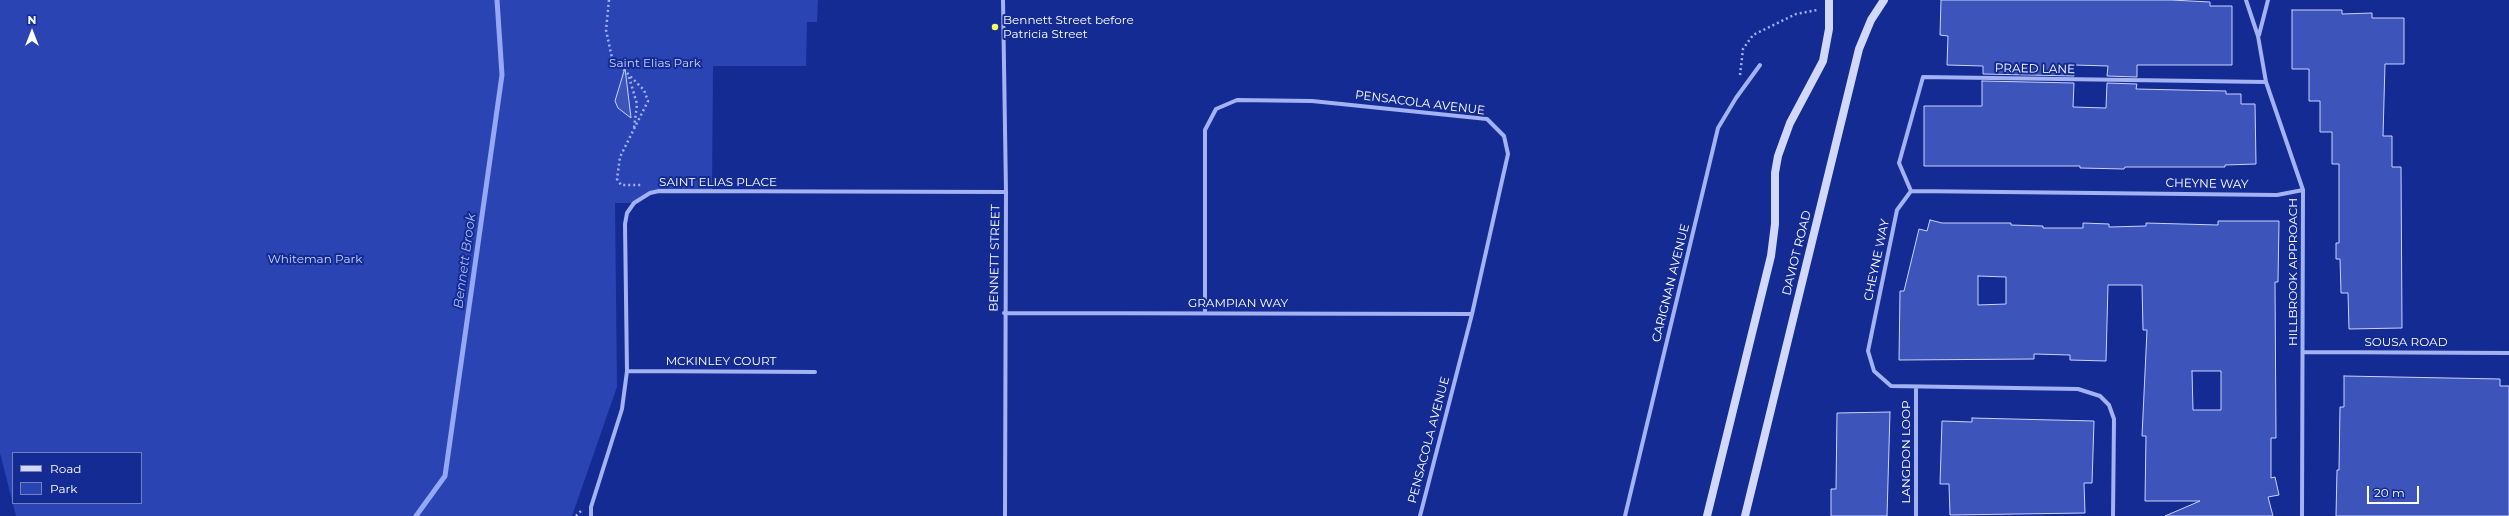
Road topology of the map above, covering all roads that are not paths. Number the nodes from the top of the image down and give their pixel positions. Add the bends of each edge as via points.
1 (1003, 0) edge
2 (1829, 0) edge
3 (1884, 0) edge
4 (2246, 0) edge
5 (2268, 0) edge
6 (2258, 36) junction
7 (1760, 65) dead end
8 (2266, 82) junction
9 (2303, 190) junction
10 (1911, 191) junction
11 (1006, 192) junction
12 (1004, 313) junction
13 (1205, 313) junction
14 (1472, 314) junction
15 (2304, 352) junction
16 (2509, 353) edge
17 (626, 371) junction
18 (815, 372) dead end
19 (1916, 387) junction
20 (591, 516) edge
21 (1005, 516) edge
22 (1420, 516) edge
23 (1625, 516) edge
24 (1708, 516) edge
25 (1745, 516) edge
26 (1916, 516) edge
27 (2113, 516) edge
28 (2302, 516) edge

1 - 11 street, BENNETT STREET
2 - 24 street, DAVIOT ROAD via 1829,29 1823,61 1790,123 1778,156 1771,256
3 - 25 street, DAVIOT ROAD via 1871,20 1860,49
4 - 6 street, HILLBROOK APPROACH
5 - 6 street, HILLBROOK APPROACH
6 - 8 street, HILLBROOK APPROACH
7 - 23 street, CARIGNAN AVENUE via 1718,128
8 - 9 street, HILLBROOK APPROACH
8 - 10 street, PRAED LANE via 1923,78 1899,163
9 - 10 street, CHEYNE WAY via 2278,195
9 - 15 street, HILLBROOK APPROACH
10 - 19 street, CHEYNE WAY via 1897,210 1868,351 1874,371 1891,386
11 - 12 street, BENNETT STREET
11 - 17 street, SAINT ELIAS PLACE via 650,192 634,203 627,212 625,224
12 - 13 street, GRAMPIAN WAY
12 - 21 street, BENNETT STREET
13 - 14 street, GRAMPIAN WAY
13 - 14 street, PENSACOLA AVENUE via 1205,130 1216,109 1237,100 1244,100 1312,101 1487,119 1504,136 1508,154
14 - 22 street, PENSACOLA AVENUE
15 - 16 street, SOUSA ROAD
15 - 28 street, HILLBROOK APPROACH
17 - 18 street, MCKINLEY COURT
17 - 20 street, SAINT ELIAS PLACE via 622,409 591,507
19 - 26 street, LANGDON LOOP
19 - 27 street, CHEYNE WAY via 2078,389 2100,396 2109,405 2114,419

